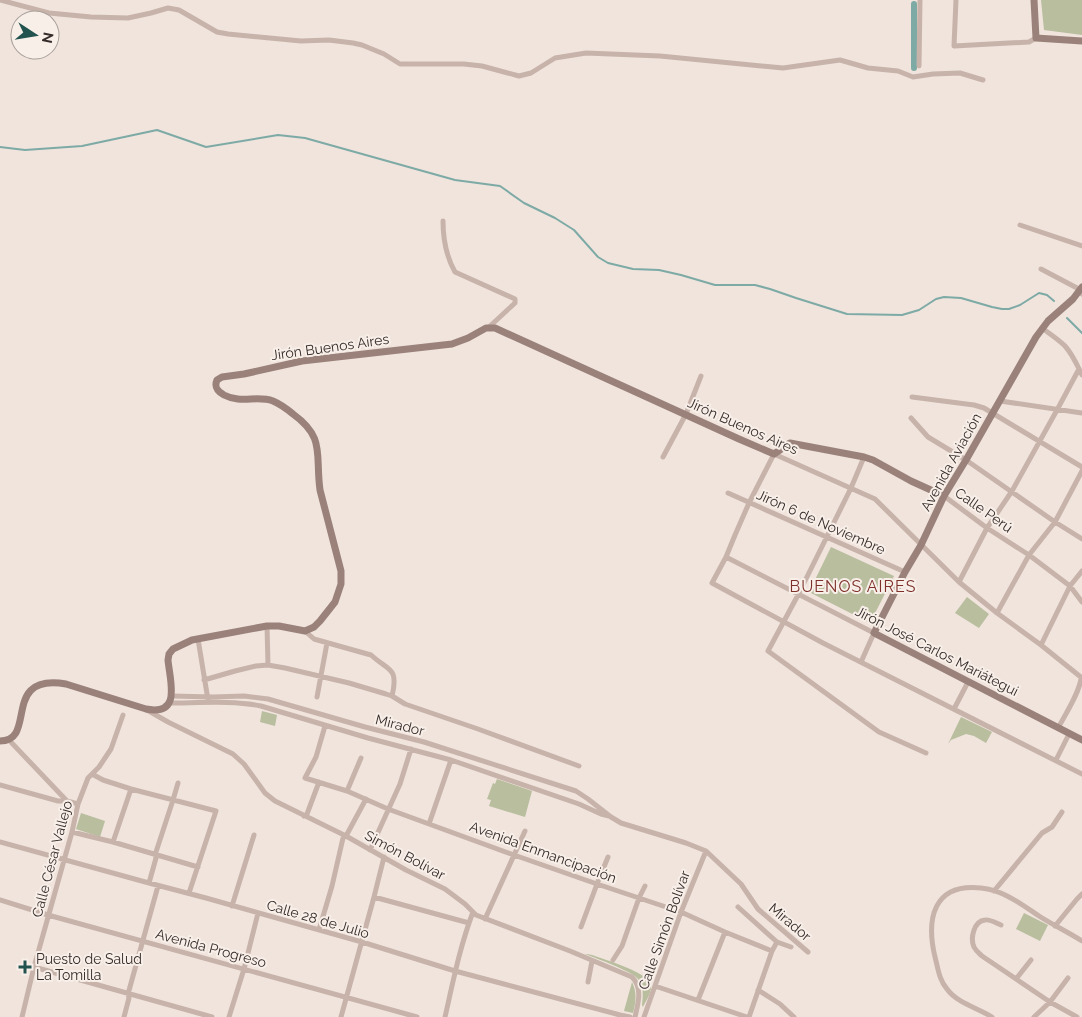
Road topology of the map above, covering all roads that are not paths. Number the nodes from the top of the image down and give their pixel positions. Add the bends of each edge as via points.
1 (0, 0) edge
2 (920, 0) edge
3 (956, 0) edge
4 (1034, 0) edge
5 (1036, 35) junction
6 (1082, 41) edge
7 (919, 66) dead end
8 (983, 80) dead end
9 (442, 221) dead end
10 (1020, 224) dead end
11 (1082, 246) edge
12 (1041, 269) dead end
13 (1081, 291) edge
14 (489, 328) junction
15 (1042, 328) junction
16 (1079, 369) junction
17 (1082, 375) edge
18 (701, 376) dead end
19 (912, 397) dead end
20 (1000, 401) junction
21 (1057, 410) junction
22 (993, 413) junction
23 (1082, 413) edge
24 (686, 414) junction
25 (911, 418) dead end
26 (1039, 441) junction
27 (774, 454) junction
28 (663, 456) dead end
29 (864, 457) junction
30 (966, 460) junction
31 (1082, 467) edge
32 (1082, 471) edge
33 (851, 488) junction
34 (1012, 491) junction
35 (728, 493) dead end
36 (944, 496) junction
37 (750, 503) junction
38 (1054, 522) junction
39 (987, 528) junction
40 (826, 537) junction
41 (1082, 539) edge
42 (920, 545) junction
43 (1029, 555) junction
44 (726, 557) junction
45 (1082, 571) edge
46 (905, 572) junction
47 (959, 582) junction
48 (1070, 586) junction
49 (798, 594) junction
50 (1082, 602) edge
51 (997, 612) junction
52 (784, 622) junction
53 (267, 626) junction
54 (305, 631) junction
55 (874, 633) junction
56 (198, 639) junction
57 (327, 643) junction
58 (1040, 645) junction
59 (861, 662) junction
60 (268, 665) junction
61 (322, 676) junction
62 (1082, 676) edge
63 (204, 680) junction
64 (968, 682) junction
65 (392, 696) junction
66 (318, 697) dead end
67 (171, 700) junction
68 (208, 700) junction
69 (146, 709) junction
70 (954, 709) junction
71 (123, 715) dead end
72 (325, 726) junction
73 (1058, 728) junction
74 (1069, 734) junction
75 (4, 740) edge
76 (1082, 740) edge
77 (410, 749) junction
78 (926, 753) dead end
79 (361, 758) dead end
80 (451, 760) junction
81 (1056, 760) junction
82 (579, 766) dead end
83 (92, 774) junction
84 (1082, 774) edge
85 (319, 782) junction
86 (178, 783) dead end
87 (0, 785) edge
88 (131, 789) junction
89 (347, 791) junction
90 (366, 799) junction
91 (173, 800) junction
92 (67, 801) junction
93 (78, 804) junction
94 (388, 808) junction
95 (1062, 812) dead end
96 (304, 816) junction
97 (611, 817) junction
98 (429, 824) junction
99 (525, 830) dead end
100 (72, 832) junction
101 (254, 835) dead end
102 (346, 836) junction
103 (0, 842) edge
104 (113, 842) junction
105 (370, 850) junction
106 (706, 851) junction
107 (155, 855) junction
108 (514, 855) junction
109 (384, 857) junction
110 (608, 857) dead end
111 (64, 860) junction
112 (198, 867) junction
113 (148, 884) junction
114 (597, 884) junction
115 (158, 886) junction
116 (645, 886) dead end
117 (994, 890) junction
118 (189, 893) junction
119 (1082, 894) edge
120 (374, 897) junction
121 (639, 898) junction
122 (0, 900) edge
123 (232, 906) junction
124 (738, 907) dead end
125 (474, 912) junction
126 (681, 912) junction
127 (258, 913) junction
128 (48, 915) junction
129 (485, 919) junction
130 (469, 924) junction
131 (1001, 924) dead end
132 (1055, 926) junction
133 (581, 927) dead end
134 (320, 930) junction
135 (725, 932) junction
136 (1082, 941) edge
137 (143, 942) junction
138 (362, 942) junction
139 (777, 942) junction
140 (791, 947) dead end
141 (772, 951) junction
142 (808, 952) dead end
143 (613, 960) dead end
144 (1031, 960) dead end
145 (592, 961) junction
146 (34, 968) junction
147 (244, 969) junction
148 (455, 971) junction
149 (1068, 978) dead end
150 (1016, 979) junction
151 (588, 982) dead end
152 (655, 986) junction
153 (758, 990) junction
154 (128, 994) junction
155 (347, 997) junction
156 (698, 1000) junction
157 (1050, 1002) junction
158 (22, 1017) edge
159 (124, 1017) edge
160 (212, 1017) edge
161 (229, 1017) edge
162 (341, 1017) edge
163 (416, 1017) edge
164 (445, 1017) edge
165 (630, 1017) edge
166 (635, 1017) edge
167 (644, 1017) edge
168 (748, 1017) edge
169 (794, 1017) edge
170 (992, 1017) edge
171 (1034, 1017) edge
172 (1077, 1017) edge

1 - 8 street via 50,13 91,17 128,18 168,8 179,10 217,32 353,43 400,64 464,64 519,76 556,58 586,53 660,56 783,68 840,60 913,77 960,73
2 - 7 street
3 - 5 street via 954,46 1029,42
4 - 5 street
5 - 6 street
9 - 14 street via 455,272 515,299 515,303
10 - 11 street
12 - 13 street
13 - 15 street, Avenida Aviación
14 - 24 street, Jirón Buenos Aires via 500,329
14 - 54 street, Jirón Buenos Aires via 452,344 302,361 222,376 217,380 217,390 228,397 276,402 305,423 316,438 320,490 342,580 332,606 314,627
15 - 16 street via 1064,345
15 - 20 street, Avenida Aviación
16 - 17 street
16 - 21 street
18 - 24 street
19 - 22 street via 974,405
20 - 21 street
20 - 22 street, Avenida Aviación
21 - 23 street
21 - 26 street
22 - 26 street
22 - 30 street, Avenida Aviación
24 - 27 street, Jirón Buenos Aires
24 - 28 street
25 - 30 street via 928,437
26 - 31 street
26 - 34 street
27 - 29 street, Calle Perú via 793,443
27 - 33 street, Jirón Buenos Aires
27 - 37 street
29 - 33 street
29 - 36 street, Calle Perú
30 - 34 street
30 - 36 street, Avenida Aviación
32 - 38 street
33 - 40 street
33 - 42 street, Jirón Buenos Aires via 875,499
34 - 38 street
34 - 39 street
35 - 37 street, Jirón 6 de Noviembre
36 - 39 street, Calle Perú
36 - 42 street, Avenida Aviación
37 - 40 street, Jirón 6 de Noviembre
37 - 44 street
38 - 41 street
38 - 43 street
39 - 43 street, Calle Perú
39 - 47 street
40 - 46 street, Jirón 6 de Noviembre
40 - 49 street
42 - 46 street, Avenida Aviación
42 - 47 street, Jirón Buenos Aires
43 - 48 street, Calle Perú
43 - 51 street
44 - 49 street, Jirón José Carlos Mariátegui
44 - 52 street via 712,583
45 - 48 street
46 - 55 street, Avenida Aviación
47 - 51 street, Jirón Buenos Aires
48 - 50 street, Calle Perú
48 - 58 street
49 - 52 street
49 - 55 street, Jirón José Carlos Mariátegui
51 - 58 street, Jirón Buenos Aires
52 - 59 street
52 - 78 street via 768,651 879,732
53 - 54 street
53 - 56 street
53 - 60 street
54 - 57 street via 314,639
55 - 59 street, Avenida Aviación
55 - 64 street, Jirón José Carlos Mariátegui
56 - 63 street
56 - 67 street via 179,645 168,654
57 - 61 street
57 - 65 street via 371,655 387,666 394,676
58 - 62 street, Jirón Buenos Aires
59 - 70 street
60 - 61 street
60 - 63 street
61 - 65 street
61 - 66 street
62 - 73 street via 1073,702
63 - 68 street
64 - 70 street
64 - 73 street, Jirón José Carlos Mariátegui
65 - 82 street via 405,704
67 - 68 street, Mirador
67 - 69 street via 164,708
68 - 72 street, Mirador via 255,705
68 - 97 street, Mirador via 244,696 268,699 432,744 576,791
69 - 75 street via 66,684 46,684 32,688 25,695 18,729
69 - 96 street, Simón Bolívar via 233,754 265,793
70 - 81 street
71 - 83 street, Calle César Vallejo via 111,749
72 - 77 street, Mirador
72 - 85 street, Avenida Enmancipación via 316,757 305,778
73 - 74 street, Jirón José Carlos Mariátegui
74 - 76 street, Jirón José Carlos Mariátegui
74 - 81 street
75 - 92 street
77 - 80 street, Mirador
77 - 94 street via 400,784
79 - 89 street
80 - 97 street, Mirador
80 - 98 street
81 - 84 street
83 - 88 street
83 - 93 street, Calle César Vallejo
85 - 89 street, Avenida Enmancipación
85 - 96 street
86 - 91 street
87 - 92 street
88 - 91 street
88 - 104 street
89 - 90 street, Avenida Enmancipación
90 - 94 street, Avenida Enmancipación
90 - 102 street
91 - 107 street
91 - 112 street via 216,811
92 - 93 street
93 - 100 street, Calle César Vallejo
94 - 98 street, Avenida Enmancipación
94 - 105 street
95 - 117 street
96 - 102 street, Simón Bolívar
97 - 106 street, Mirador
98 - 108 street, Avenida Enmancipación
99 - 108 street
100 - 104 street
100 - 111 street, Calle César Vallejo
101 - 123 street
102 - 105 street, Simón Bolívar
102 - 134 street
103 - 111 street, Calle 28 de Julio
104 - 107 street
105 - 109 street, Simón Bolívar
106 - 126 street, Calle Simón Bolívar
106 - 142 street, Mirador via 741,884 758,909
107 - 112 street
107 - 113 street
108 - 114 street, Avenida Enmancipación
108 - 129 street
109 - 120 street
109 - 125 street, Simón Bolívar via 445,889
110 - 114 street
111 - 113 street, Calle 28 de Julio
111 - 128 street, Calle César Vallejo
112 - 118 street
113 - 115 street, Calle 28 de Julio
114 - 121 street, Avenida Enmancipación
114 - 133 street
115 - 118 street, Calle 28 de Julio
115 - 137 street
116 - 121 street
117 - 132 street
117 - 170 street via 962,888 950,893 935,908 932,919 932,944 945,988 957,999
118 - 123 street, Calle 28 de Julio
119 - 132 street
120 - 130 street
120 - 138 street
121 - 126 street, Avenida Enmancipación
121 - 143 street via 622,946
122 - 128 street, Avenida Progreso
123 - 127 street, Calle 28 de Julio
124 - 139 street
125 - 129 street, Simón Bolívar
125 - 130 street
126 - 135 street, Avenida Enmancipación
126 - 152 street, Calle Simón Bolívar
127 - 134 street, Calle 28 de Julio
127 - 147 street
128 - 137 street, Avenida Progreso
128 - 146 street, Calle César Vallejo
129 - 145 street, Simón Bolívar
130 - 148 street
131 - 150 street via 988,920 980,922 973,934 973,944 982,956
132 - 136 street
134 - 138 street, Calle 28 de Julio
135 - 141 street, Avenida Enmancipación
135 - 156 street
137 - 147 street, Avenida Progreso
137 - 154 street
138 - 148 street, Calle 28 de Julio
138 - 155 street
139 - 140 street
139 - 141 street
141 - 153 street
144 - 150 street
145 - 151 street
145 - 166 street, Simón Bolívar via 635,980 639,997
146 - 154 street
146 - 158 street, Calle César Vallejo
147 - 155 street, Avenida Progreso
147 - 161 street
148 - 164 street
148 - 165 street, Calle 28 de Julio
149 - 157 street
150 - 157 street
152 - 156 street
152 - 167 street, Calle Simón Bolívar
153 - 168 street
153 - 169 street
154 - 159 street
154 - 160 street
155 - 162 street
155 - 163 street, Avenida Progreso
156 - 168 street
157 - 171 street
157 - 172 street

